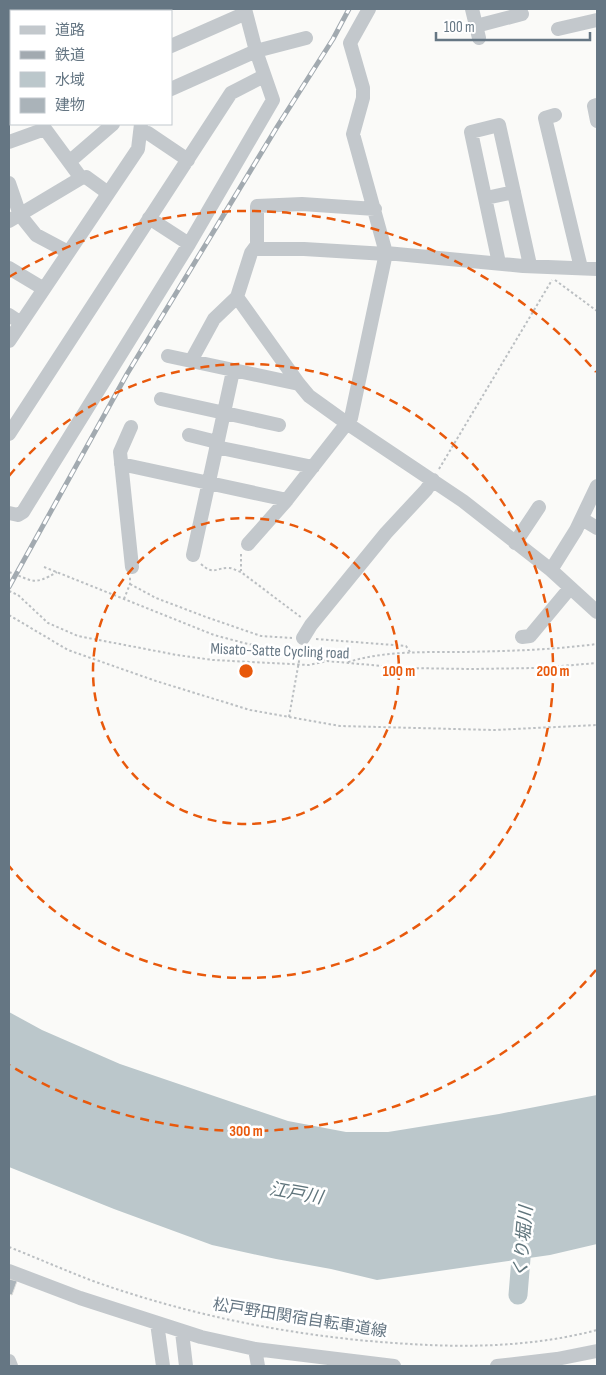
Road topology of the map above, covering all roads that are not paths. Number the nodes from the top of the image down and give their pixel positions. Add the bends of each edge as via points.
1 (369, 9) edge
2 (472, 9) edge
3 (245, 11) edge
4 (522, 14) dead end
5 (597, 20) edge
6 (558, 29) dead end
7 (306, 38) dead end
8 (172, 46) edge
9 (256, 51) junction
10 (264, 76) junction
11 (172, 89) edge
12 (597, 105) edge
13 (555, 115) dead end
14 (597, 121) edge
15 (45, 126) edge
16 (106, 126) edge
17 (140, 128) edge
18 (9, 142) edge
19 (188, 160) junction
20 (69, 162) junction
21 (81, 178) junction
22 (9, 183) edge
23 (514, 192) junction
24 (108, 193) junction
25 (486, 198) junction
26 (375, 209) junction
27 (15, 218) edge
28 (149, 218) junction
29 (189, 244) junction
30 (254, 249) junction
31 (68, 252) junction
32 (386, 253) junction
33 (499, 263) junction
34 (530, 265) junction
35 (9, 268) edge
36 (580, 268) junction
37 (597, 269) edge
38 (44, 288) junction
39 (237, 298) junction
40 (9, 314) edge
41 (21, 323) junction
42 (9, 342) edge
43 (168, 356) dead end
44 (191, 361) junction
45 (234, 371) junction
46 (299, 384) junction
47 (161, 399) dead end
48 (223, 414) junction
49 (348, 424) junction
50 (279, 426) dead end
51 (131, 427) dead end
52 (9, 434) edge
53 (189, 435) dead end
54 (216, 444) junction
55 (121, 464) junction
56 (313, 467) junction
57 (433, 480) junction
58 (209, 484) junction
59 (597, 486) edge
60 (287, 500) junction
61 (539, 507) dead end
62 (9, 513) edge
63 (582, 519) junction
64 (597, 528) edge
65 (515, 542) junction
66 (248, 544) road end
67 (193, 555) road end
68 (132, 567) dead end
69 (551, 570) junction
70 (570, 588) junction
71 (597, 612) edge
72 (522, 637) dead end
73 (302, 644) road end
74 (9, 1270) edge
75 (156, 1323) junction
76 (182, 1332) junction
77 (255, 1348) junction
78 (597, 1351) edge
79 (9, 1361) edge
80 (350, 1364) edge
81 (379, 1365) edge
82 (11, 1366) edge
83 (163, 1366) edge
84 (186, 1366) edge
85 (258, 1366) edge
86 (394, 1366) edge
87 (497, 1366) edge

1 - 26 street via 350,43 363,88 354,134
2 - 4 street via 478,32
3 - 8 street
3 - 9 street
5 - 6 street
7 - 9 street
9 - 10 street
9 - 11 street
10 - 19 street via 231,93
10 - 29 street via 273,100
12 - 14 street via 594,106
13 - 36 street via 546,118
15 - 18 street
15 - 20 street
16 - 20 street
17 - 19 street
17 - 24 street via 138,149
19 - 28 street
20 - 21 street
21 - 24 street via 86,177
21 - 27 street
22 - 27 street
23 - 25 street
23 - 25 street via 499,124 471,132
23 - 34 street
24 - 31 street
25 - 33 street
26 - 30 street via 302,204 256,206 257,246
26 - 32 street
27 - 31 street
28 - 29 street
28 - 52 street
29 - 62 street via 23,512 18,515
30 - 32 street
30 - 39 street
31 - 38 street
32 - 33 street
32 - 49 street
33 - 34 street
34 - 36 street
35 - 38 street
36 - 37 street
38 - 41 street
39 - 44 street via 214,319
39 - 46 street
40 - 41 street
41 - 42 street
43 - 44 street
44 - 45 street
45 - 46 street
45 - 48 street
46 - 49 street via 309,396
47 - 48 street
48 - 50 street
48 - 54 street
49 - 56 street
49 - 57 street
51 - 55 street via 120,452
53 - 54 street
54 - 56 street
54 - 58 street
55 - 58 street
55 - 68 street
56 - 60 street
57 - 65 street
57 - 73 street via 311,625
58 - 60 street
58 - 67 street
59 - 63 street
60 - 66 street
61 - 65 street
63 - 64 street
63 - 69 street
65 - 69 street
69 - 70 street
70 - 71 street
70 - 72 street via 530,636
74 - 75 street
75 - 76 street
75 - 83 street
76 - 77 street
76 - 84 street
77 - 80 street
77 - 85 street
78 - 87 street
79 - 82 street
80 - 81 street
81 - 86 street

